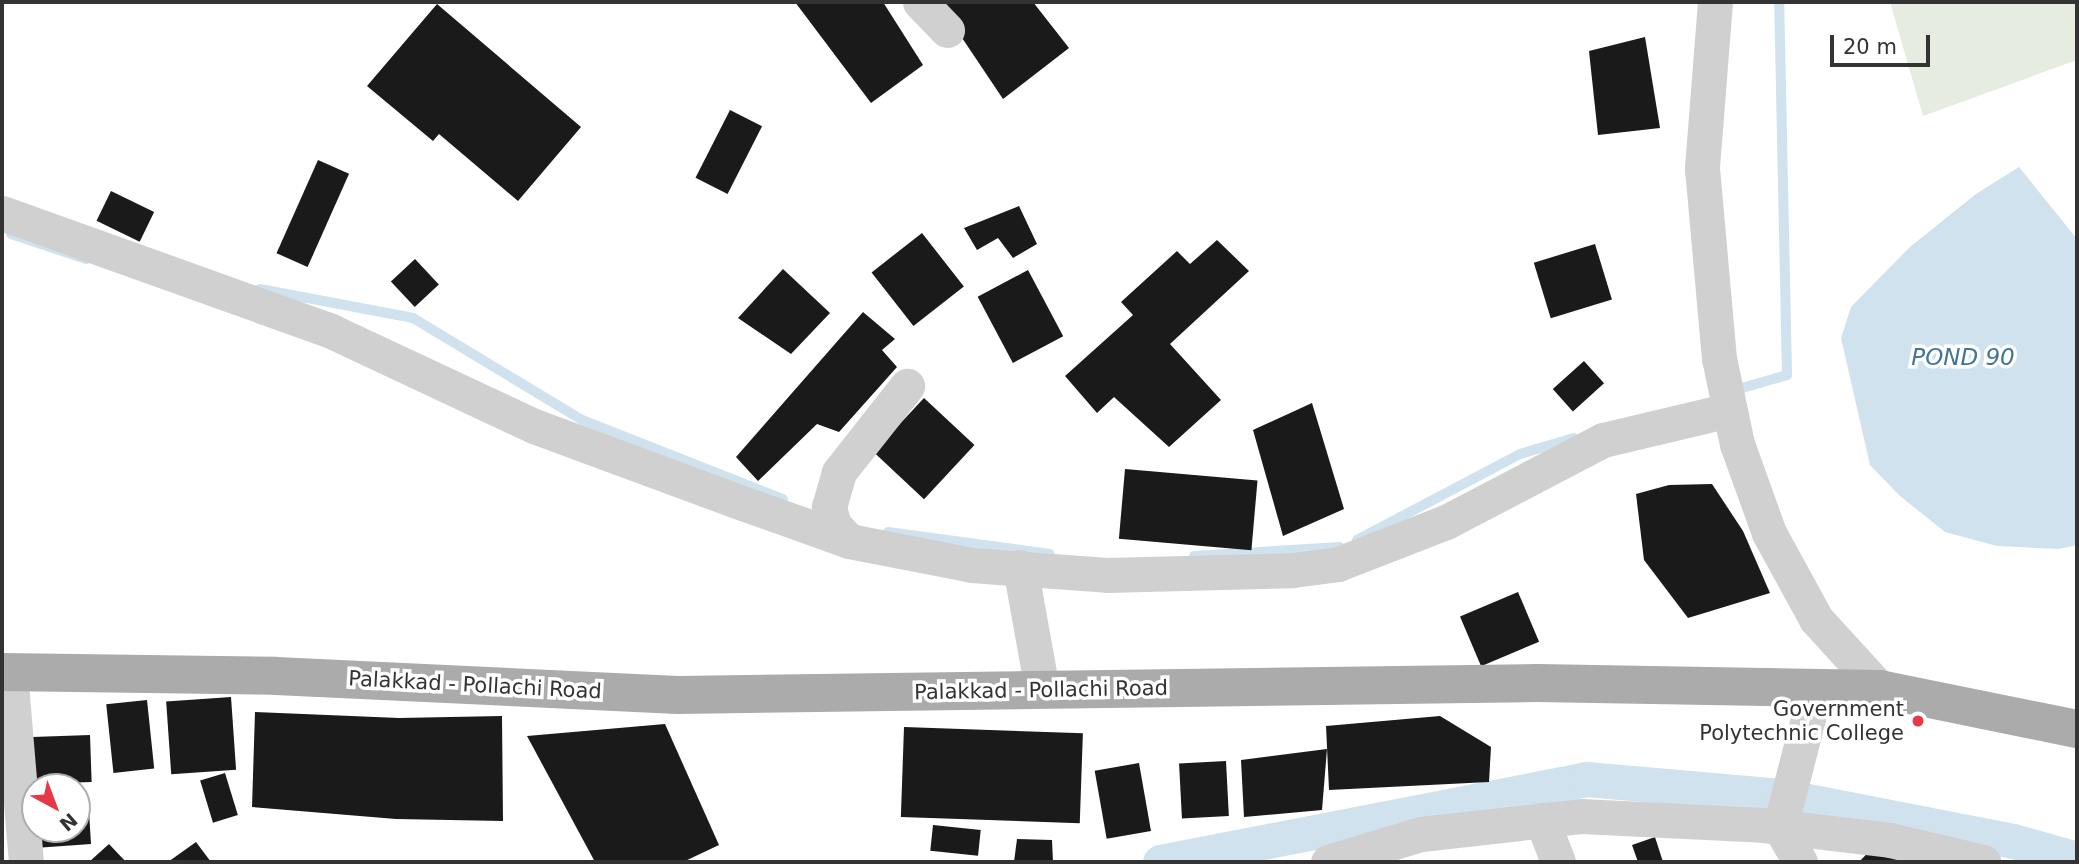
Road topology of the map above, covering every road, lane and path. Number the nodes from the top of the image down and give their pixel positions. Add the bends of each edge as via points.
1 (920, 2) edge
2 (1716, 2) edge
3 (947, 30) dead end
4 (2, 213) edge
5 (907, 386) dead end
6 (1730, 410) junction
7 (849, 541) junction
8 (1020, 567) junction
9 (6, 672) edge
10 (1816, 688) junction
11 (1042, 689) junction
12 (1880, 689) junction
13 (2077, 729) edge
14 (1542, 820) junction
15 (1780, 827) junction
16 (26, 862) edge
17 (1328, 862) edge
18 (1558, 862) edge
19 (1800, 862) edge
20 (1983, 862) edge

1 - 3 street
2 - 6 street via 1702,169 1719,358
4 - 7 street via 331,331 534,426
5 - 7 street via 839,472 829,508 834,525
6 - 8 street via 1603,440 1446,522 1338,564 1293,570 1108,575
6 - 12 street via 1769,533 1816,619
7 - 8 street via 972,565
8 - 11 street
9 - 11 main road, Palakkad - Pollachi Road via 276,676 678,695
9 - 16 street
10 - 11 main road, Palakkad - Pollachi Road via 1537,683
10 - 12 main road, Palakkad - Pollachi Road
10 - 15 street
12 - 13 main road, Palakkad - Pollachi Road
14 - 15 street via 1581,816
14 - 17 street via 1422,834
14 - 18 street
15 - 19 street
15 - 20 street via 1890,840

